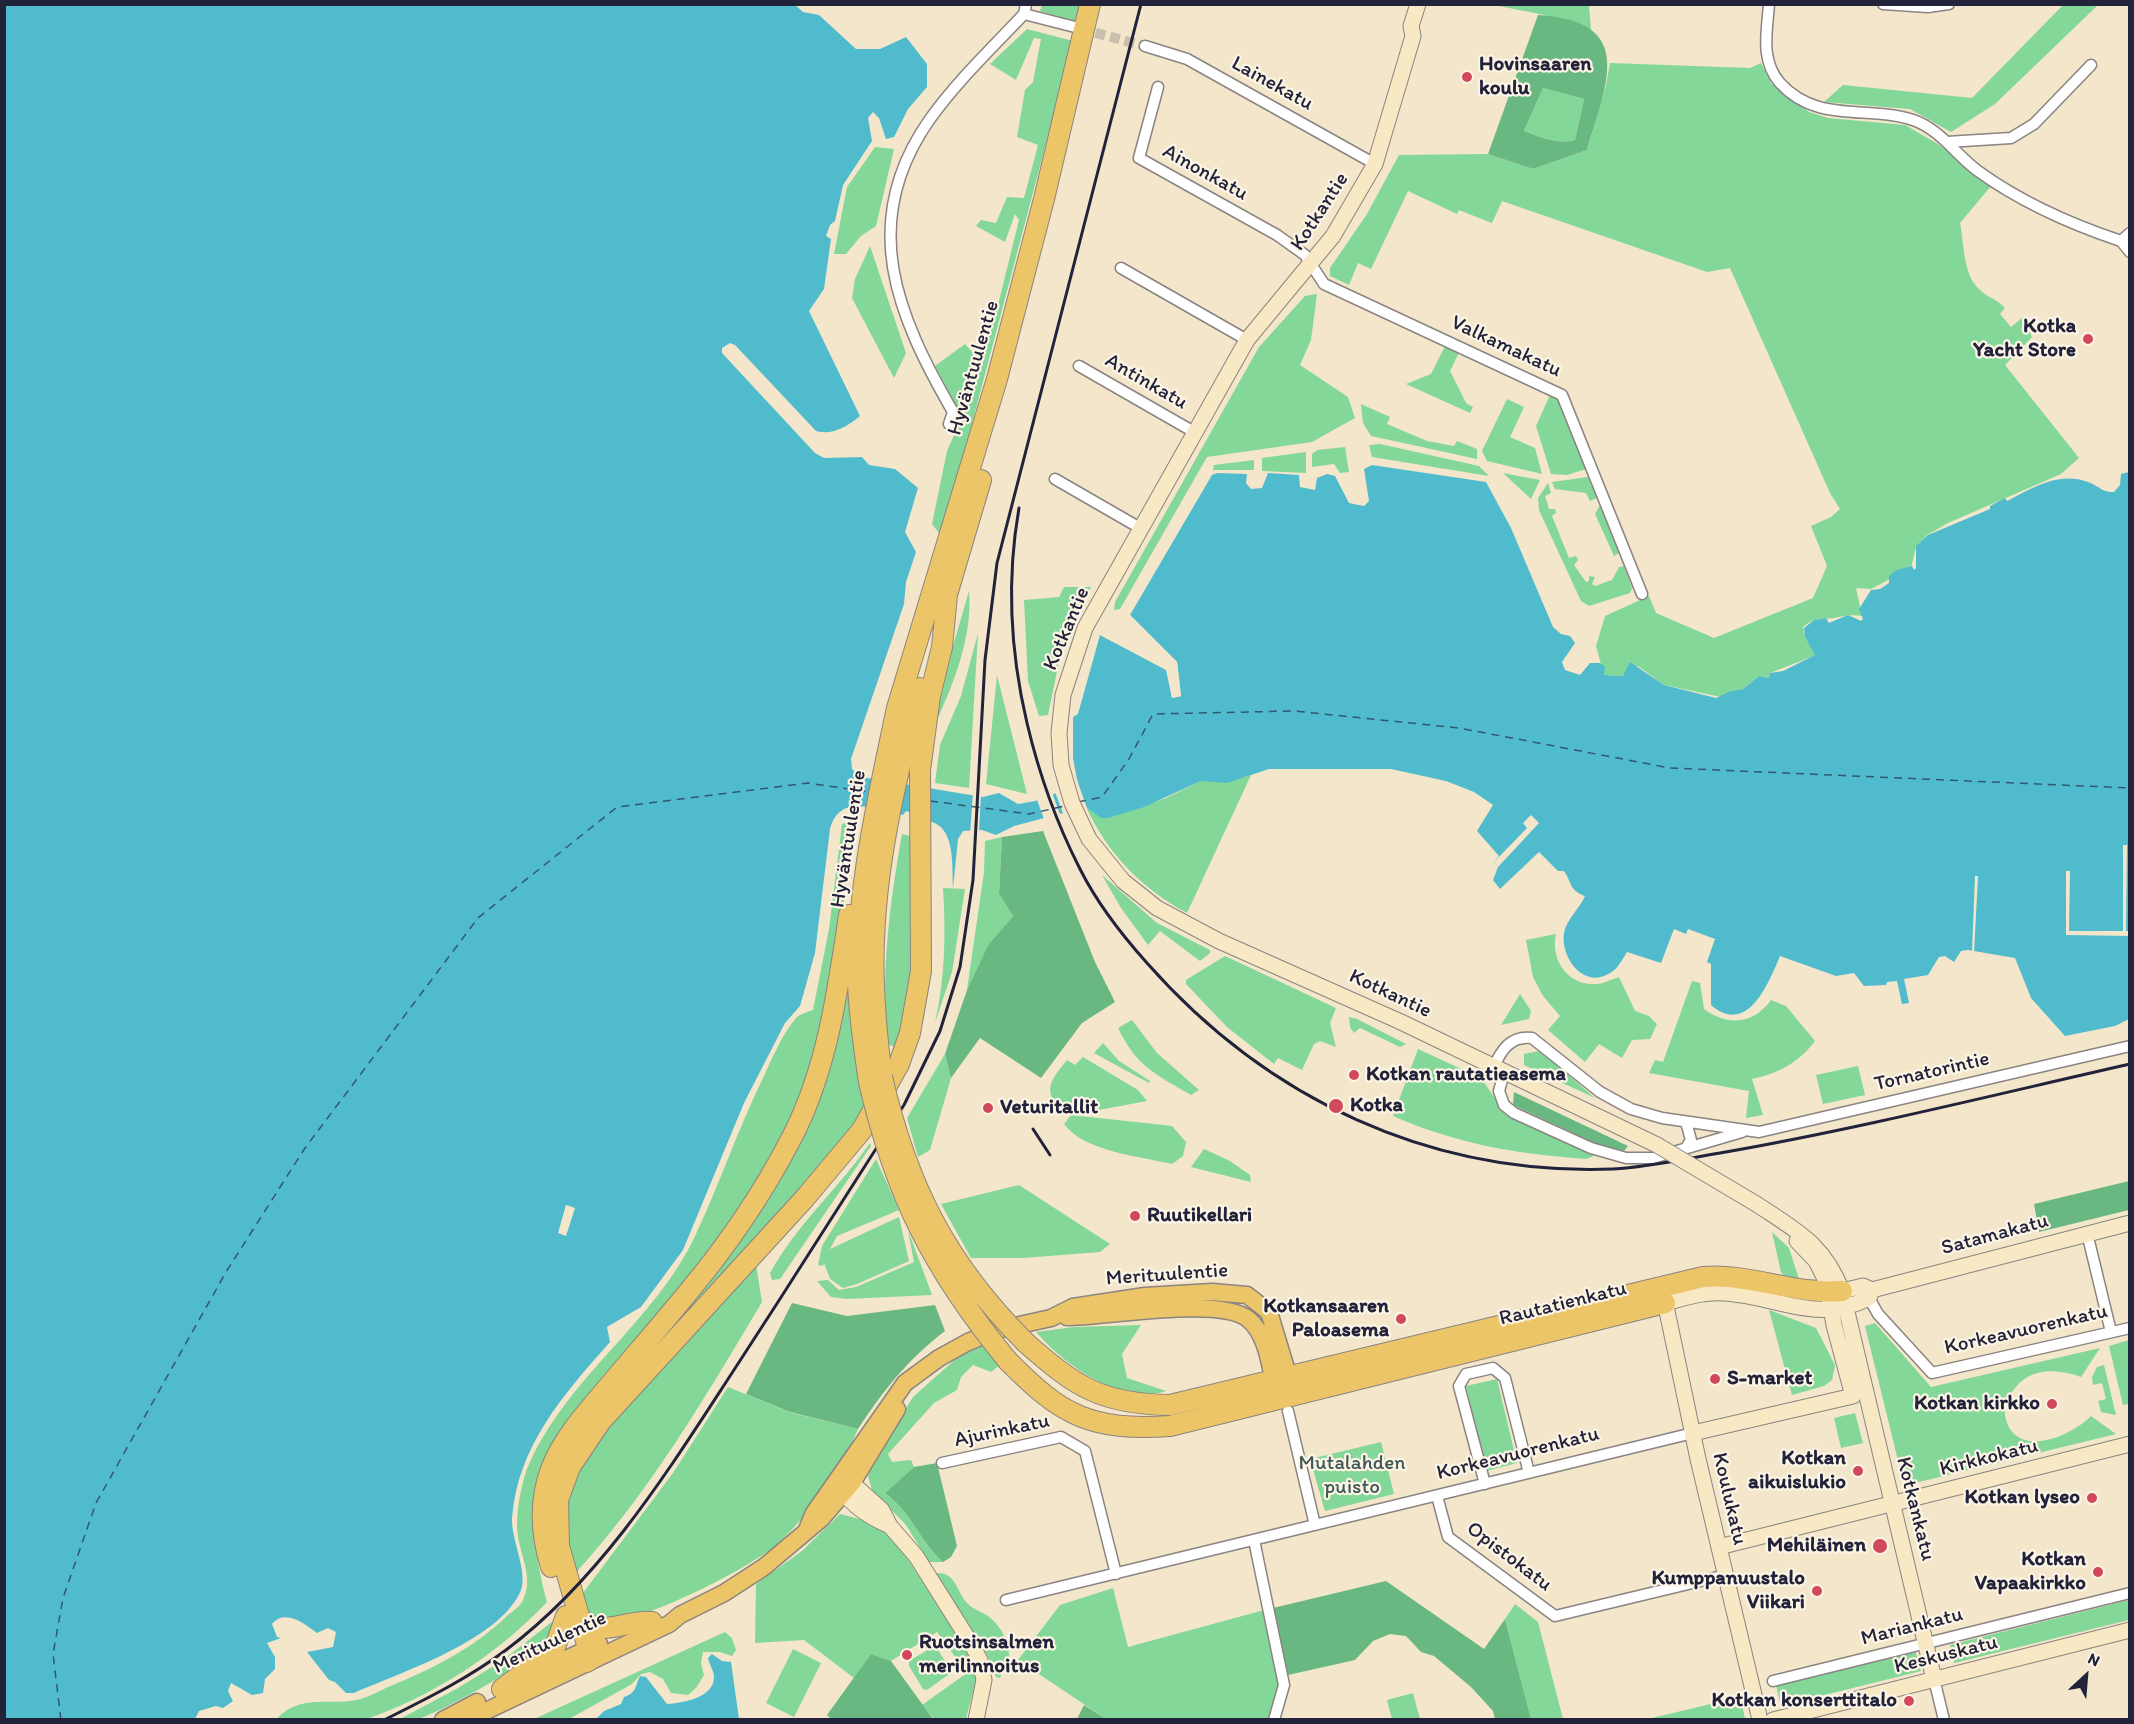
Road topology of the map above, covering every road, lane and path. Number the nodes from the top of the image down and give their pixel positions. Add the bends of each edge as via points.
1 (1090, 4) edge
2 (1104, 4) edge
3 (1418, 4) edge
4 (1429, 4) edge
5 (1768, 4) edge
6 (1883, 4) edge
7 (1949, 4) edge
8 (1025, 9) edge
9 (1075, 27) tunnel mouth
10 (1413, 36) junction
11 (1145, 46) tunnel mouth
12 (2091, 65) dead end
13 (1158, 87) dead end
14 (1947, 142) junction
15 (1376, 164) junction
16 (2125, 237) edge
17 (2130, 252) edge
18 (1311, 265) junction
19 (1121, 268) dead end
20 (1247, 340) junction
21 (1079, 366) dead end
22 (949, 424) dead end
23 (1194, 432) junction
24 (1055, 479) dead end
25 (1140, 528) junction
26 (1642, 594) dead end
27 (902, 767) junction
28 (881, 828) junction
29 (2130, 1046) edge
30 (1499, 1071) junction
31 (875, 1079) junction
32 (1686, 1122) junction
33 (1743, 1132) junction
34 (1686, 1148) junction
35 (1785, 1223) junction
36 (2130, 1223) edge
37 (2087, 1233) junction
38 (1797, 1241) junction
39 (1806, 1292) junction
40 (1871, 1294) junction
41 (1663, 1295) junction
42 (1837, 1300) junction
43 (2130, 1328) edge
44 (2111, 1332) junction
45 (1284, 1392) junction
46 (1859, 1395) junction
47 (1693, 1433) junction
48 (2130, 1444) edge
49 (942, 1463) dead end
50 (1529, 1473) junction
51 (1485, 1484) junction
52 (844, 1486) junction
53 (1437, 1496) junction
54 (1893, 1504) junction
55 (1315, 1525) junction
56 (1254, 1540) junction
57 (1719, 1547) junction
58 (1116, 1574) junction
59 (1726, 1575) junction
60 (2130, 1593) edge
61 (1006, 1600) dead end
62 (571, 1615) junction
63 (680, 1615) junction
64 (652, 1622) junction
65 (2130, 1630) edge
66 (1927, 1644) junction
67 (584, 1655) junction
68 (1934, 1679) junction
69 (1773, 1681) dead end
70 (502, 1689) junction
71 (443, 1719) edge
72 (467, 1719) edge
73 (976, 1719) edge
74 (1274, 1719) edge
75 (1760, 1719) edge
76 (1773, 1719) edge
77 (1944, 1719) edge

1 - 27 highway, Hyväntuulentie via 997,379 897,708
2 - 27 highway, Hyväntuulentie via 1027,316
3 - 10 street, Kotkantie via 1411,27
4 - 10 street, Kotkantie via 1421,30
5 - 14 street via 1767,63 1781,84 1804,102 1833,112 1900,117 1924,125
6 - 7 street
8 - 9 street
8 - 22 street via 951,93 914,145 896,195 889,233 901,304 920,354 953,412
10 - 15 street, Kotkantie
11 - 15 street, Lainekatu via 1187,59
12 - 14 street via 2034,123 2011,138
13 - 18 street, Ainonkatu via 1139,158 1277,235 1305,255
14 - 16 street via 1976,170 2034,206 2072,225
15 - 18 street, Kotkantie
16 - 17 street
18 - 20 street, Kotkantie
18 - 26 street, Valkamakatu via 1324,284 1562,395
19 - 20 street
20 - 23 street, Kotkantie
21 - 23 street, Antinkatu
23 - 25 street, Kotkantie
24 - 25 street
25 - 30 street, Kotkantie via 1085,628 1068,676 1059,733 1066,783 1079,821 1097,852 1123,881 1177,921 1401,1022
27 - 28 highway, Hyväntuulentie
27 - 62 highway via 918,835 921,971 917,1008 899,1064 862,1130 844,1153 601,1421 570,1467 561,1488 557,1522
28 - 31 highway, Hyväntuulentie via 874,947
28 - 62 highway via 855,876 828,1034 792,1136 728,1242 587,1412 551,1470 544,1493 543,1531 548,1560
29 - 33 street, Tornatorintie via 1760,1132
30 - 32 street, Tornatorintie via 1506,1045 1532,1038 1617,1103
30 - 34 street, Tornatorintie via 1504,1105 1591,1148 1642,1159
30 - 35 street, Kotkantie, bridge via 1657,1145
31 - 45 highway, Hyväntuulentie, bridge via 918,1193 957,1262 978,1292 1026,1344 1076,1384 1095,1394 1141,1405
31 - 45 highway, Hyväntuulentie, bridge via 882,1139 905,1201 948,1280 981,1328 1038,1391 1080,1418 1111,1425 1170,1426
32 - 33 street, Tornatorintie
32 - 34 street via 1691,1140
33 - 34 street, Tornatorintie
35 - 38 street, Kotkantie
35 - 42 street, Kotkantie via 1820,1249
36 - 37 street, Satamakatu
37 - 40 street, Satamakatu
37 - 44 street
38 - 39 street, Kotkantie via 1813,1275
38 - 42 street, Kotkantie via 1816,1261
39 - 41 highway, Rautatienkatu via 1718,1276
39 - 42 highway, Rautatienkatu
40 - 42 street, Satamakatu via 1863,1286
40 - 44 street, Korkeavuorenkatu via 1878,1314 1932,1373
41 - 42 street, Rautatienkatu via 1723,1292 1812,1311
41 - 45 highway, Rautatienkatu
41 - 47 street, Koulukatu
42 - 46 street, Kotkankatu
43 - 44 street, Korkeavuorenkatu
45 - 52 main road, Merituulentie via 1269,1312 1247,1295 1212,1292 1073,1307 1051,1317 997,1330 956,1348 905,1383
45 - 55 street
46 - 47 street, Korkeavuorenkatu
46 - 54 street, Kotkankatu
47 - 50 street, Korkeavuorenkatu
47 - 57 street, Koulukatu
48 - 54 street, Kirkkokatu
49 - 58 street, Ajurinkatu via 1061,1437 1085,1451
50 - 51 street, Korkeavuorenkatu
50 - 51 street via 1505,1378 1493,1368 1466,1374 1459,1386
51 - 53 street, Korkeavuorenkatu
52 - 63 main road, Merituulentie via 821,1519 764,1567
52 - 73 street via 875,1520 890,1526 916,1556 980,1660 984,1680
53 - 55 street, Korkeavuorenkatu
53 - 59 street, Opistokatu via 1448,1537 1556,1616
54 - 57 street, Kirkkokatu
54 - 66 street, Kotkankatu
55 - 56 street, Korkeavuorenkatu
56 - 58 street, Korkeavuorenkatu
56 - 74 street via 1284,1685
57 - 59 street, Koulukatu
58 - 61 street, Korkeavuorenkatu
59 - 75 street, Koulukatu
60 - 66 street, Mariankatu
62 - 64 highway via 601,1630 638,1621
62 - 67 highway
62 - 70 highway via 549,1655
63 - 64 main road, Merituulentie
63 - 67 main road, Merituulentie via 669,1624
64 - 67 main road, Merituulentie
65 - 68 street, Keskuskatu
66 - 68 street, Kotkankatu
66 - 69 street, Mariankatu
67 - 70 main road, Merituulentie
67 - 72 main road, Merituulentie
68 - 76 street, Keskuskatu
68 - 77 street, Kotkankatu
70 - 71 main road, Merituulentie

